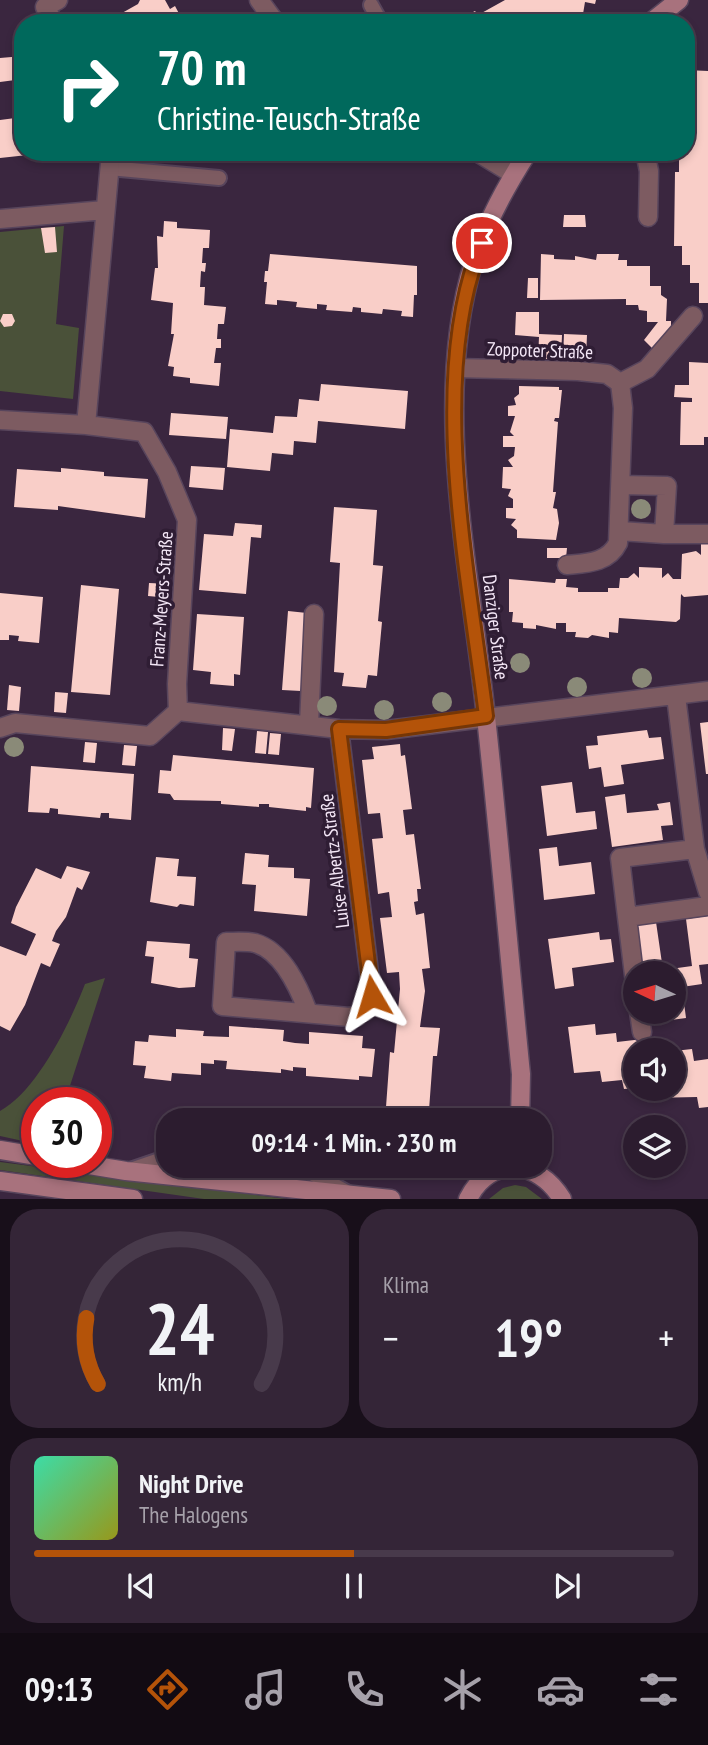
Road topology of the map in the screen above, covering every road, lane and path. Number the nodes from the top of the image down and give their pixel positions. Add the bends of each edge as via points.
1 (679, 0) edge
2 (371, 5) dead end
3 (376, 14) edge
4 (661, 14) edge
5 (110, 161) edge
6 (116, 161) edge
7 (492, 161) edge
8 (522, 161) edge
9 (647, 161) edge
10 (513, 174) junction
11 (219, 178) dead end
12 (105, 209) junction
13 (648, 217) dead end
14 (0, 219) edge
15 (693, 316) dead end
16 (456, 368) junction
17 (620, 383) junction
18 (0, 420) edge
19 (86, 425) junction
20 (622, 485) junction
21 (620, 531) junction
22 (664, 534) junction
23 (708, 534) edge
24 (567, 565) dead end
25 (314, 614) dead end
26 (708, 691) edge
27 (676, 696) junction
28 (178, 711) junction
29 (486, 716) junction
30 (309, 724) junction
31 (0, 729) edge
32 (339, 729) junction
33 (695, 849) junction
34 (708, 892) edge
35 (708, 906) edge
36 (626, 917) junction
37 (632, 961) edge
38 (308, 1012) junction
39 (641, 1024) edge
40 (642, 1032) dead end
41 (520, 1108) edge
42 (0, 1150) edge
43 (21, 1153) edge
44 (156, 1161) edge
45 (112, 1169) edge
46 (126, 1171) junction
47 (321, 1178) edge
48 (484, 1178) edge
49 (545, 1178) edge
50 (0, 1181) edge
51 (76, 1195) edge
52 (355, 1197) edge
53 (465, 1198) edge
54 (133, 1199) edge
55 (391, 1199) edge
56 (562, 1199) edge

1 - 4 street
2 - 3 lane
5 - 12 street
6 - 11 lane
7 - 10 street
8 - 10 street, Danziger Straße
9 - 13 street
10 - 16 street, Danziger Straße via 474,261
12 - 14 street
12 - 19 street
15 - 17 street via 647,369
16 - 17 street, Zoppoter Straße via 588,372 607,374
16 - 29 street, Danziger Straße via 457,471
17 - 20 street
18 - 19 street, Franz-Meyers-Straße
19 - 28 street, Franz-Meyers-Straße via 144,432 187,520
20 - 21 street
20 - 22 street via 667,486
21 - 22 street
21 - 24 street via 614,552 595,563
22 - 23 street
25 - 30 street
26 - 27 street
27 - 29 street
27 - 33 street
28 - 30 street
28 - 31 street via 150,736 15,723
29 - 32 street via 386,730
29 - 41 street, Danziger Straße via 521,1074
30 - 32 street
32 - 38 street, Luise-Albertz-Straße via 372,996 357,1016
33 - 34 street
33 - 36 street via 620,858
35 - 36 street
36 - 37 street
38 - 38 street, Luise-Albertz-Straße via 222,1006 226,942 256,943 279,960 298,985
39 - 40 street
42 - 43 street
44 - 46 lane
45 - 46 street
46 - 52 street
47 - 52 lane
48 - 53 street
49 - 56 street
50 - 51 street
51 - 54 street
52 - 55 street

